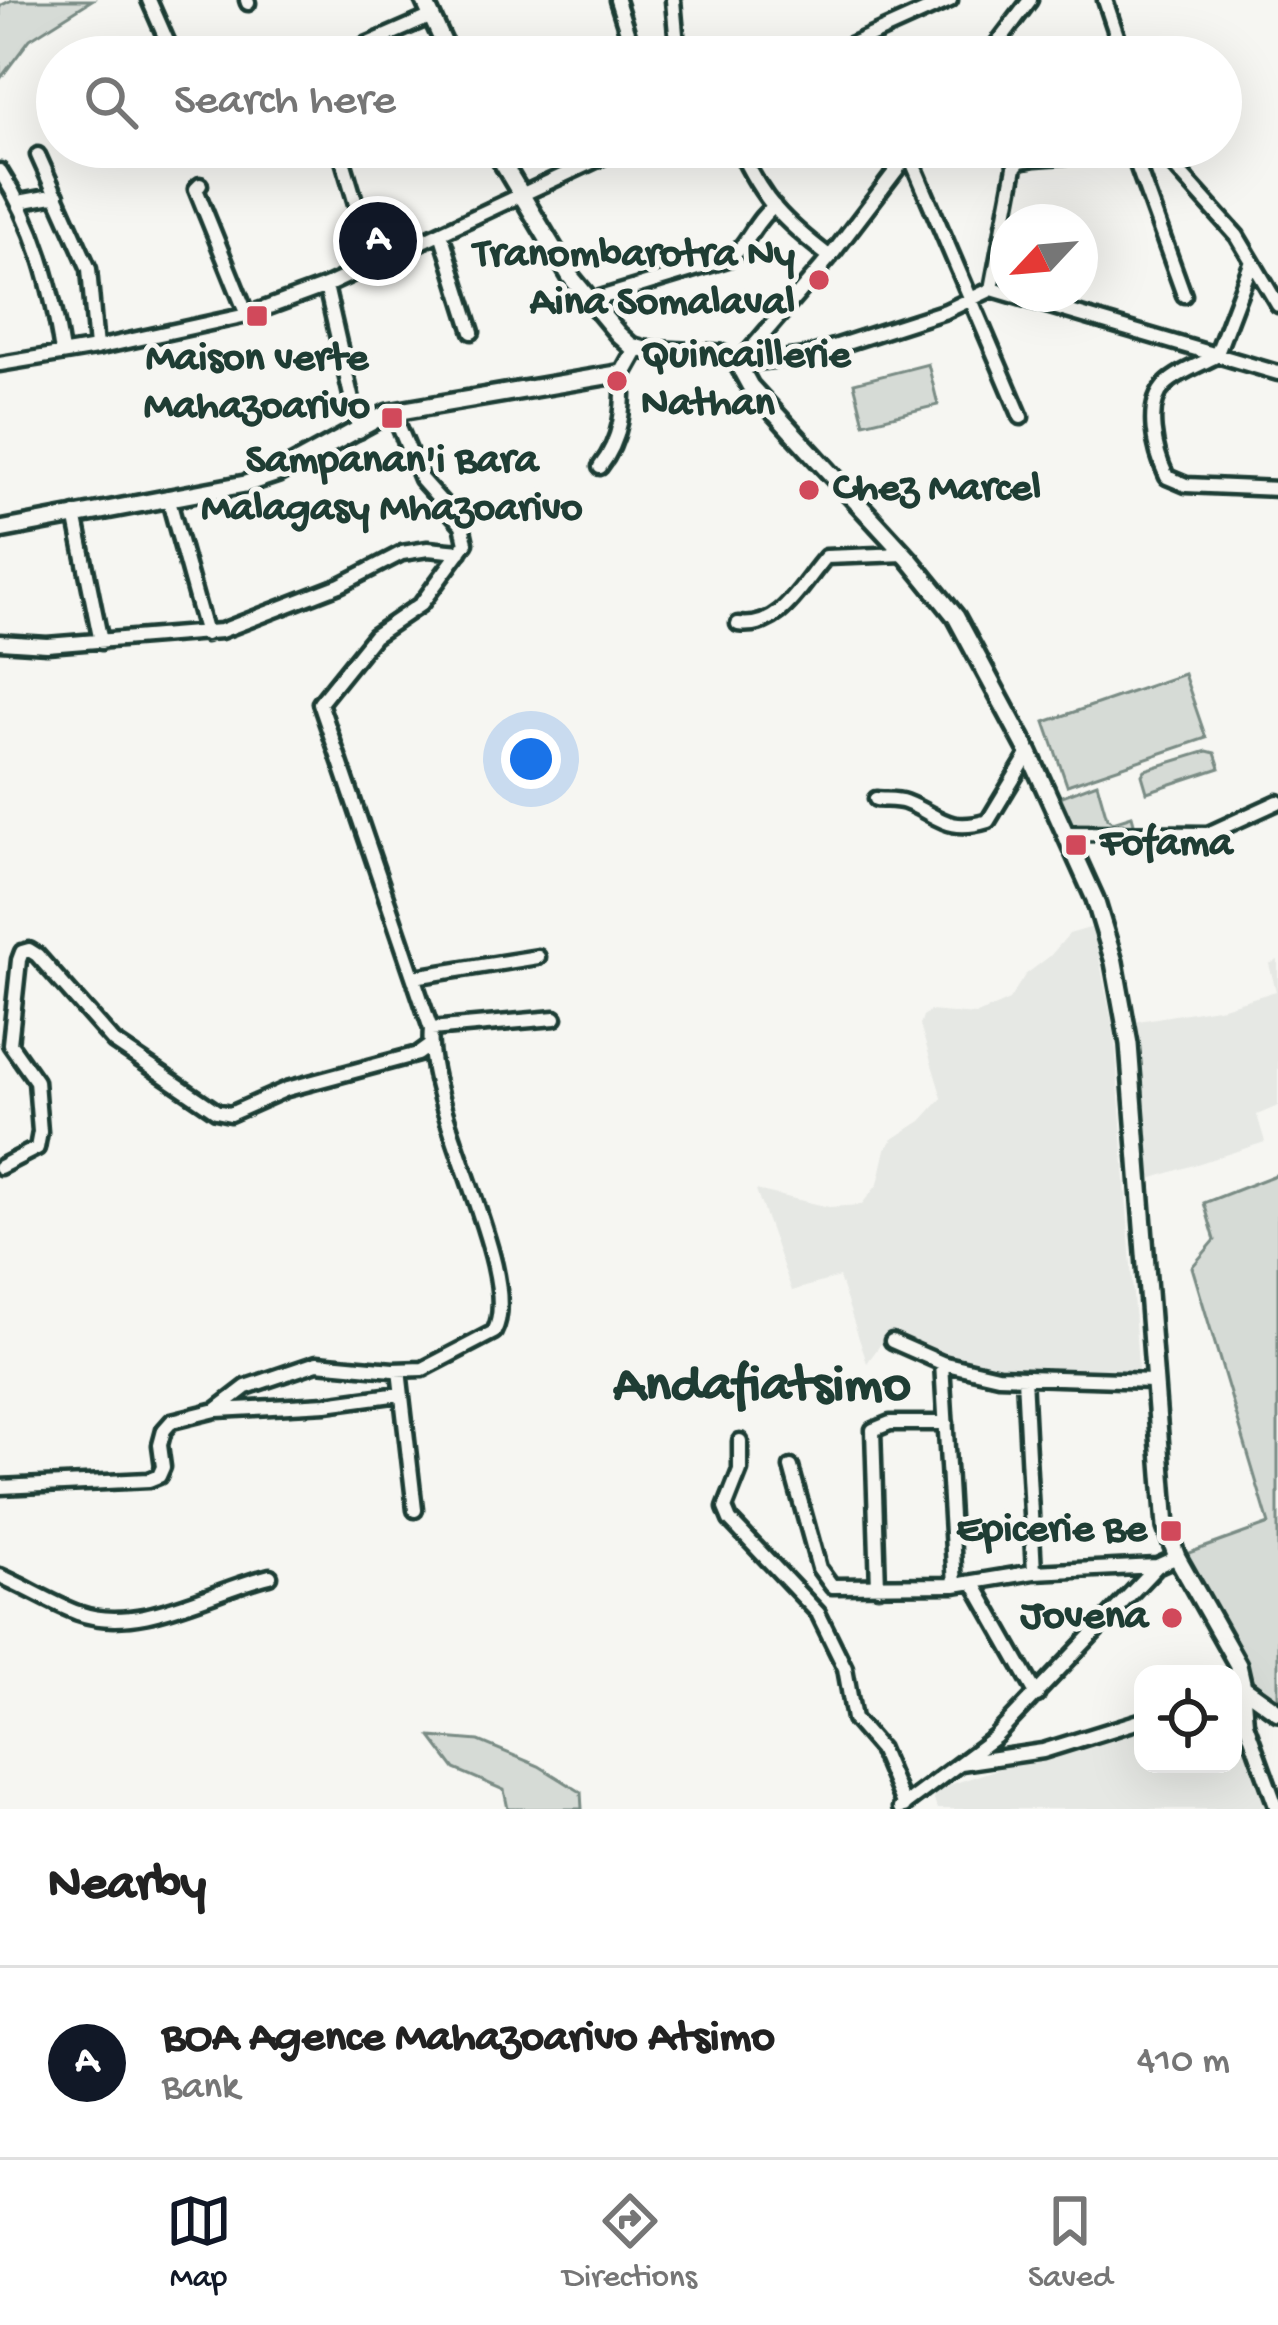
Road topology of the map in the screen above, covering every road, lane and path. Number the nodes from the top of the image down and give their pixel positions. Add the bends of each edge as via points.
1 (149, 0) edge
2 (617, 0) edge
3 (673, 0) edge
4 (950, 0) edge
5 (1030, 0) edge
6 (1105, 0) edge
7 (428, 8) edge
8 (165, 36) edge
9 (377, 36) edge
10 (441, 36) edge
11 (628, 36) edge
12 (676, 36) edge
13 (870, 36) edge
14 (1003, 36) edge
15 (1117, 36) edge
16 (44, 168) edge
17 (345, 168) edge
18 (505, 168) edge
19 (579, 168) edge
20 (747, 168) edge
21 (899, 168) edge
22 (919, 168) edge
23 (1015, 168) edge
24 (1138, 168) edge
25 (1176, 168) edge
26 (0, 171) edge
27 (200, 185) dead end
28 (57, 195) junction
29 (520, 196) junction
30 (19, 202) junction
31 (1008, 204) edge
32 (774, 206) junction
33 (441, 233) junction
34 (830, 257) junction
35 (373, 261) junction
36 (1251, 264) junction
37 (326, 286) junction
38 (990, 290) edge
39 (1184, 296) dead end
40 (973, 300) junction
41 (590, 301) junction
42 (1278, 304) edge
43 (1069, 312) edge
44 (247, 315) junction
45 (472, 332) dead end
46 (96, 348) junction
47 (637, 348) junction
48 (62, 352) junction
49 (1216, 356) junction
50 (0, 364) edge
51 (737, 364) junction
52 (623, 373) junction
53 (1278, 373) edge
54 (393, 412) junction
55 (1021, 417) dead end
56 (359, 431) junction
57 (600, 467) dead end
58 (1278, 489) edge
59 (168, 497) junction
60 (75, 514) junction
61 (0, 530) edge
62 (460, 552) junction
63 (905, 554) junction
64 (738, 624) dead end
65 (206, 634) junction
66 (0, 642) edge
67 (101, 642) junction
68 (1029, 754) junction
69 (876, 799) dead end
70 (1278, 802) edge
71 (1064, 833) junction
72 (538, 957) dead end
73 (414, 977) junction
74 (555, 1018) dead end
75 (431, 1029) junction
76 (429, 1046) junction
77 (0, 1167) edge
78 (892, 1342) dead end
79 (942, 1363) junction
80 (399, 1370) junction
81 (1024, 1377) junction
82 (1153, 1381) junction
83 (400, 1394) junction
84 (216, 1410) junction
85 (946, 1423) junction
86 (740, 1441) dead end
87 (791, 1467) dead end
88 (0, 1487) edge
89 (415, 1510) dead end
90 (1177, 1557) junction
91 (1157, 1566) junction
92 (1034, 1572) junction
93 (0, 1576) edge
94 (270, 1576) dead end
95 (973, 1582) junction
96 (955, 1585) junction
97 (878, 1587) junction
98 (1238, 1665) edge
99 (1242, 1691) edge
100 (1037, 1695) junction
101 (1242, 1706) edge
102 (1278, 1712) edge
103 (1134, 1723) edge
104 (960, 1763) junction
105 (901, 1807) edge
106 (1277, 1809) edge

1 - 8 street
2 - 11 street
3 - 12 street
4 - 13 street
5 - 14 street
6 - 15 street
7 - 9 street
7 - 10 main road
16 - 28 street
17 - 35 street
18 - 29 main road
19 - 29 street
20 - 32 street
21 - 34 street
22 - 40 street
23 - 31 street
24 - 39 street
25 - 36 street via 1238,236
26 - 30 street
27 - 44 street
28 - 30 street
28 - 46 street via 89,269
29 - 33 street
29 - 41 main road
30 - 48 street via 43,262
32 - 34 street
32 - 41 street via 728,259
33 - 35 street
33 - 45 street
34 - 51 street
35 - 37 street
36 - 42 street
36 - 49 street
37 - 44 street
37 - 56 street
38 - 40 street
40 - 51 street via 806,356
40 - 55 street
41 - 47 main road
43 - 49 street
44 - 46 street
46 - 48 street
47 - 51 main road via 721,354
47 - 52 main road
48 - 50 street
49 - 53 street
49 - 58 street via 1168,382 1155,399 1167,477
51 - 63 main road
52 - 54 main road
52 - 57 street via 615,448
54 - 56 main road
54 - 62 street via 421,479 462,525
56 - 59 main road via 278,473
59 - 60 main road
59 - 65 street
60 - 61 main road
60 - 67 street
62 - 65 street via 402,553
62 - 73 street via 421,604 374,636 320,703
63 - 64 street via 826,557 768,622
63 - 68 main road via 956,617
65 - 67 street
66 - 67 street
68 - 69 street via 988,821 975,825
68 - 71 main road
70 - 71 street via 1208,834
71 - 82 main road via 1106,930 1125,1022
72 - 73 street
73 - 75 street
74 - 75 street
75 - 76 street
76 - 77 street via 230,1114 216,1111 115,1042 29,950 19,960 10,1044 36,1081 40,1132 37,1148
76 - 80 street via 502,1310 494,1332 423,1369
78 - 79 street
79 - 81 street
79 - 85 street
80 - 83 street
80 - 84 street via 317,1363 246,1387
81 - 82 street
81 - 92 street
82 - 90 main road via 1166,1527
83 - 84 street
83 - 89 street
84 - 88 street via 172,1421 160,1445 163,1467 148,1480
85 - 96 street
85 - 97 street via 872,1430
86 - 105 street via 740,1470 725,1508 730,1520 818,1612 845,1667 854,1719 880,1749
87 - 97 street via 826,1581
90 - 91 street
90 - 98 main road
91 - 92 street
91 - 100 street
92 - 95 street
93 - 94 street via 107,1619 209,1599
95 - 96 street
95 - 100 street
96 - 97 street
99 - 102 main road
100 - 104 street
101 - 106 street
103 - 104 street via 1043,1751
104 - 105 street

